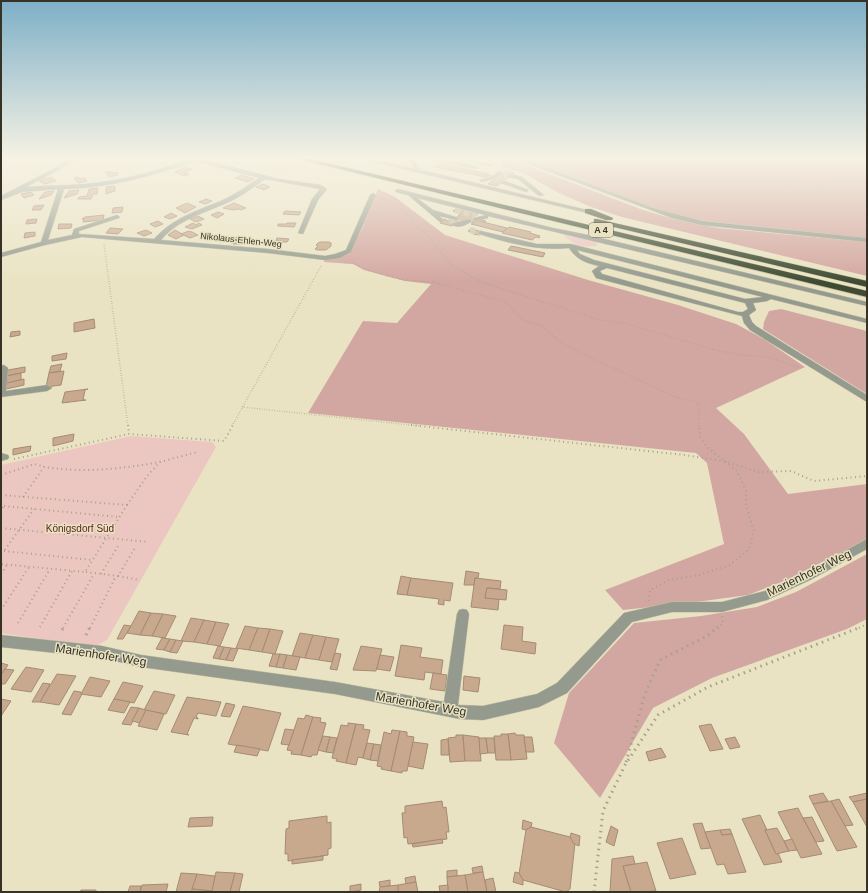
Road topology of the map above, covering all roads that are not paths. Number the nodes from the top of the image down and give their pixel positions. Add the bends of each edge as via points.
1 (58, 199) edge
2 (230, 199) edge
3 (315, 199) edge
4 (372, 199) edge
5 (415, 199) joint
6 (431, 199) edge
7 (468, 199) edge
8 (500, 199) edge
9 (539, 199) edge
10 (551, 199) edge
11 (623, 199) edge
12 (572, 206) junction
13 (588, 211) joint
14 (476, 216) tunnel mouth
15 (117, 217) dead end
16 (454, 219) junction
17 (516, 220) junction
18 (470, 230) tunnel mouth
19 (553, 230) junction
20 (301, 233) dead end
21 (481, 233) tunnel mouth
22 (75, 236) junction
23 (661, 236) junction
24 (867, 240) edge
25 (156, 241) junction
26 (44, 243) junction
27 (571, 246) junction
28 (1, 255) edge
29 (606, 266) junction
30 (867, 284) edge
31 (867, 294) edge
32 (773, 298) junction
33 (748, 302) junction
34 (867, 304) edge
35 (745, 314) junction
36 (867, 321) edge
37 (4, 368) dead end
38 (47, 388) dead end
39 (1, 391) edge
40 (1, 394) edge
41 (867, 399) edge
42 (867, 544) edge
43 (463, 614) dead end
44 (1, 641) edge
45 (450, 710) junction

1 - 26 street
2 - 25 street via 180,219
3 - 20 street
4 - 25 street, Nikolaus-Ehlen-Weg via 349,251 324,260
5 - 16 street via 430,211
5 - 16 street via 445,206
6 - 17 street
7 - 31 highway, A 4
8 - 23 highway, A 4
9 - 12 street
10 - 12 street
11 - 24 street via 685,220 702,223
12 - 13 street
13 - 23 highway
14 - 17 street
15 - 22 street, Nikolaus-Ehlen-Weg via 76,230
16 - 18 street
17 - 19 street
19 - 27 street
19 - 34 street
21 - 27 street via 533,246
22 - 25 street, Nikolaus-Ehlen-Weg
22 - 26 street, Nikolaus-Ehlen-Weg
23 - 30 highway, A 4
26 - 28 street, Nikolaus-Ehlen-Weg
27 - 29 street via 581,258
27 - 32 street
29 - 33 street
29 - 35 street via 598,268 596,271 599,276
32 - 33 street
32 - 36 street
33 - 35 street via 752,310
35 - 41 street via 753,328
37 - 39 street
38 - 40 street
42 - 45 street, Marienhofer Weg via 766,595 722,607 672,607 628,617 562,688 539,700 483,713
43 - 45 street
44 - 45 street, Marienhofer Weg via 102,652 140,661 335,688

